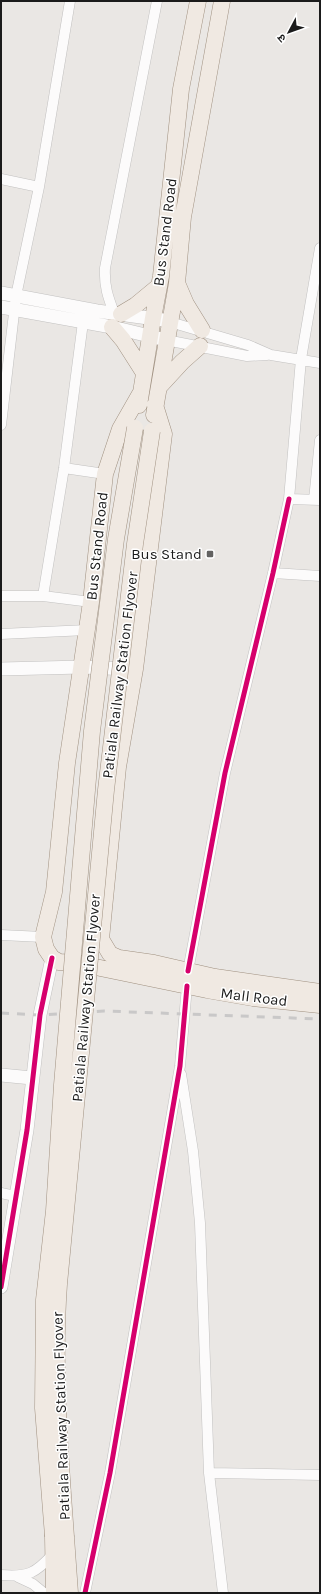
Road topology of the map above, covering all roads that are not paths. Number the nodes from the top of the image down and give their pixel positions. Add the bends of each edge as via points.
1 (70, 1) edge
2 (157, 1) edge
3 (198, 1) edge
4 (222, 1) edge
5 (1, 179) edge
6 (39, 187) junction
7 (320, 248) edge
8 (177, 283) junction
9 (159, 286) junction
10 (1, 293) edge
11 (16, 296) junction
12 (1, 307) edge
13 (15, 309) junction
14 (116, 318) junction
15 (153, 318) junction
16 (83, 322) junction
17 (170, 322) junction
18 (150, 336) junction
19 (201, 338) junction
20 (166, 340) junction
21 (271, 355) junction
22 (301, 359) junction
23 (320, 363) edge
24 (144, 373) junction
25 (159, 387) junction
26 (140, 394) junction
27 (154, 405) junction
28 (1, 425) edge
29 (320, 440) edge
30 (64, 468) junction
31 (105, 474) junction
32 (289, 499) junction
33 (317, 500) edge
34 (273, 573) junction
35 (320, 576) edge
36 (1, 596) edge
37 (43, 596) junction
38 (91, 602) junction
39 (87, 630) junction
40 (1, 634) edge
41 (82, 668) junction
42 (1, 669) edge
43 (135, 669) junction
44 (1, 935) edge
45 (43, 937) junction
46 (52, 958) junction
47 (188, 978) junction
48 (320, 992) edge
49 (320, 1005) edge
50 (180, 1066) junction
51 (1, 1075) edge
52 (32, 1078) junction
53 (1, 1193) edge
54 (15, 1196) junction
55 (1, 1287) edge
56 (209, 1473) junction
57 (320, 1475) edge
58 (59, 1537) junction
59 (53, 1554) junction
60 (1, 1575) edge
61 (18, 1576) junction
62 (44, 1593) edge
63 (54, 1593) edge
64 (70, 1593) edge
65 (84, 1593) edge
66 (223, 1593) edge

1 - 6 street
2 - 14 street via 104,281
3 - 9 main road, Bus Stand Road via 181,89
4 - 8 main road, Bus Stand Road via 183,217
5 - 6 street
6 - 11 street
7 - 22 street
8 - 17 main road, Bus Stand Road
8 - 19 main road
9 - 14 main road
9 - 15 main road, Bus Stand Road
10 - 11 street
11 - 13 street
11 - 14 street
12 - 13 street
13 - 16 street
13 - 28 street
14 - 15 street
14 - 16 street
14 - 18 street
14 - 24 main road via 123,340
15 - 17 street
15 - 18 main road, Bus Stand Road
16 - 30 street
17 - 19 street
17 - 20 main road, Bus Stand Road
18 - 20 street
18 - 24 main road, Bus Stand Road
19 - 20 street
19 - 21 street via 248,345
19 - 21 street via 247,356
19 - 25 main road
20 - 25 main road, Bus Stand Road
21 - 22 street
22 - 23 street
22 - 32 street
24 - 26 main road, Bus Stand Road
25 - 27 main road, Bus Stand Road
26 - 31 main road, Bus Stand Road via 120,429
26 - 58 main road, Patiala Railway Station Flyover, bridge via 116,539 92,731 63,1070 54,1211 44,1300 43,1408
27 - 43 main road via 164,434
27 - 58 main road, Patiala Railway Station Flyover, bridge via 106,790 59,1284
29 - 33 street
30 - 31 street
30 - 37 street
31 - 38 main road, Bus Stand Road
32 - 33 street
32 - 34 street
34 - 35 street
34 - 47 street via 225,773
36 - 37 street
37 - 38 street
38 - 39 main road, Bus Stand Road
39 - 40 street
39 - 41 main road, Bus Stand Road
41 - 42 street
41 - 43 street
41 - 45 main road, Bus Stand Road via 67,763 54,892
43 - 47 main road via 118,767 101,940 110,954 118,958 154,963
44 - 45 street
45 - 46 main road
46 - 47 main road via 59,962
46 - 52 street via 40,1015
47 - 48 main road, Mall Road via 215,977
47 - 49 main road, Mall Road via 253,998
47 - 50 street
50 - 56 street via 193,1151 200,1223
50 - 65 street via 110,1473
51 - 52 street
52 - 54 street via 27,1130
53 - 54 street
54 - 55 street
56 - 57 street
56 - 66 street
58 - 59 main road, Patiala Railway Station Flyover
58 - 64 main road, Patiala Railway Station Flyover
59 - 61 street via 35,1571
59 - 63 main road, Patiala Railway Station Flyover
60 - 61 street
61 - 62 street

